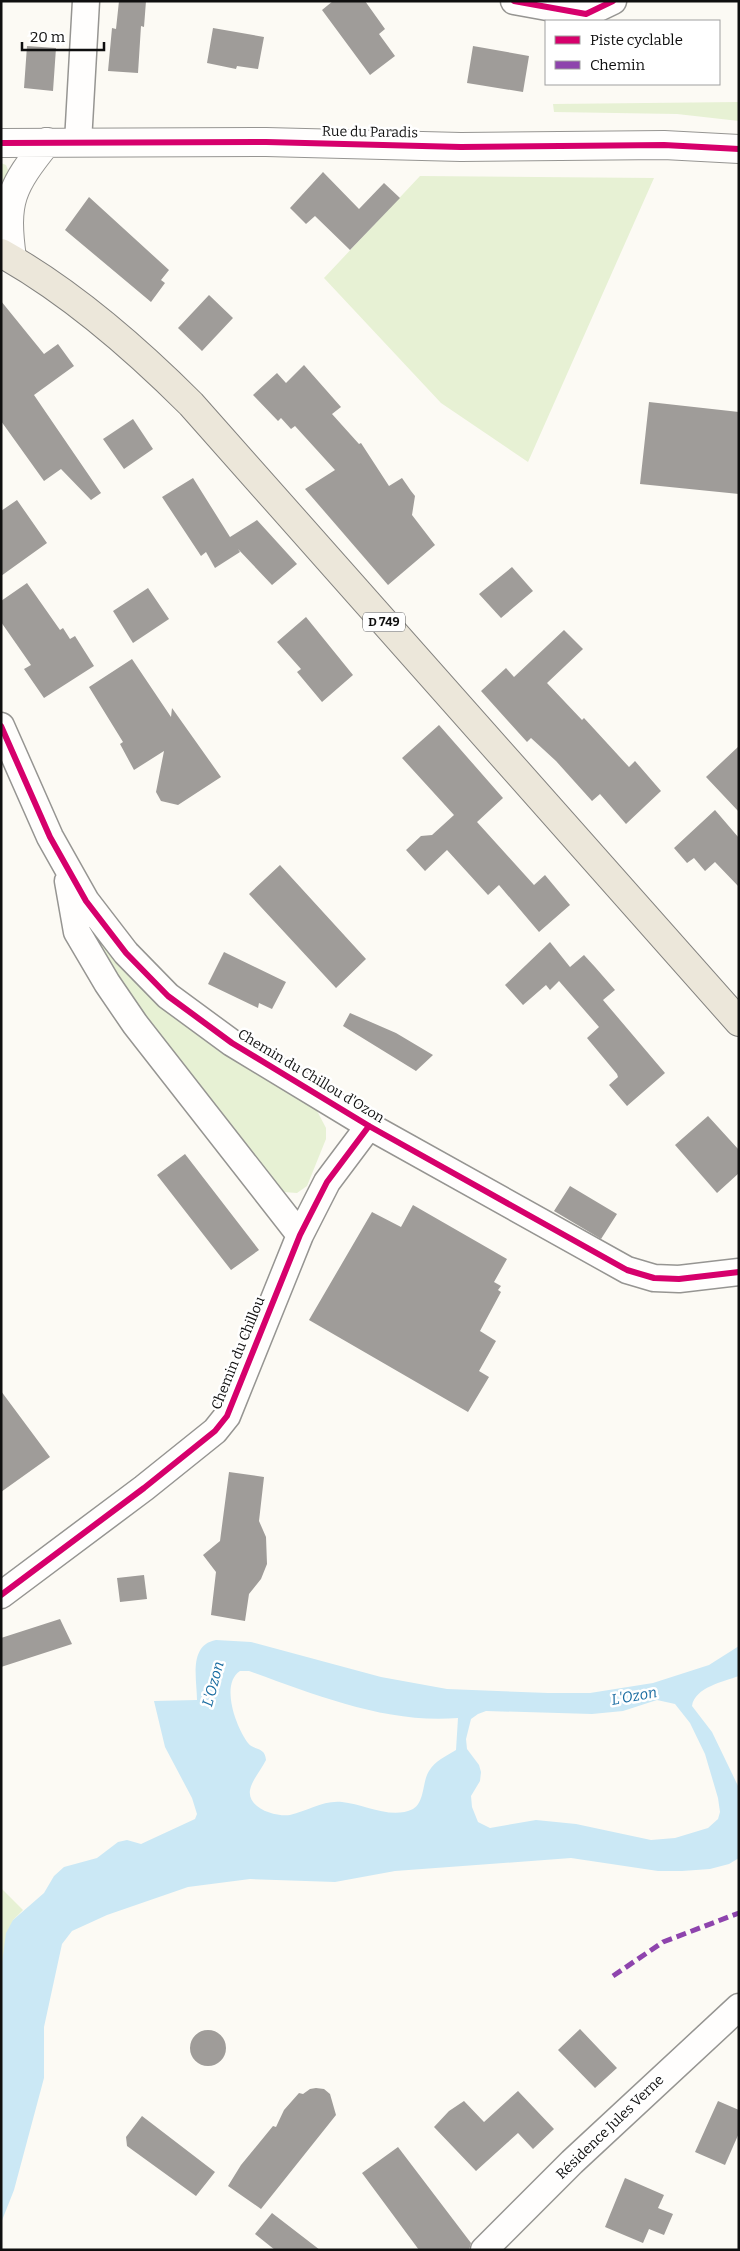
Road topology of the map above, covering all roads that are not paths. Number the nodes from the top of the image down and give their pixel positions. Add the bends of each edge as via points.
1 (86, 1) edge
2 (514, 1) edge
3 (613, 1) edge
4 (47, 142) junction
5 (78, 142) junction
6 (1, 143) edge
7 (739, 149) edge
8 (6, 255) edge
9 (1, 726) edge
10 (66, 866) junction
11 (739, 1022) edge
12 (369, 1126) junction
13 (300, 1235) junction
14 (739, 1272) edge
15 (1, 1595) edge
16 (739, 2007) edge
17 (484, 2250) edge

1 - 5 street
2 - 3 street via 586,14
4 - 5 street, Rue du Paradis
4 - 6 street, Rue du Paradis
4 - 8 street via 19,178 12,197
5 - 7 street, Rue du Paradis via 461,147 664,145
8 - 11 main road, D 749 via 109,329 151,364 191,404
9 - 10 street, Chemin du Chillou d'Ozon
10 - 12 street, Chemin du Chillou d'Ozon via 86,901 126,953 168,996 232,1043
10 - 13 street via 77,932 107,983
12 - 13 street, Chemin du Chillou via 327,1182
12 - 14 street, Chemin du Chillou d'Ozon via 627,1270 654,1278 679,1279
13 - 15 street, Chemin du Chillou via 227,1416 215,1431
16 - 17 street, Résidence Jules Verne via 572,2162

